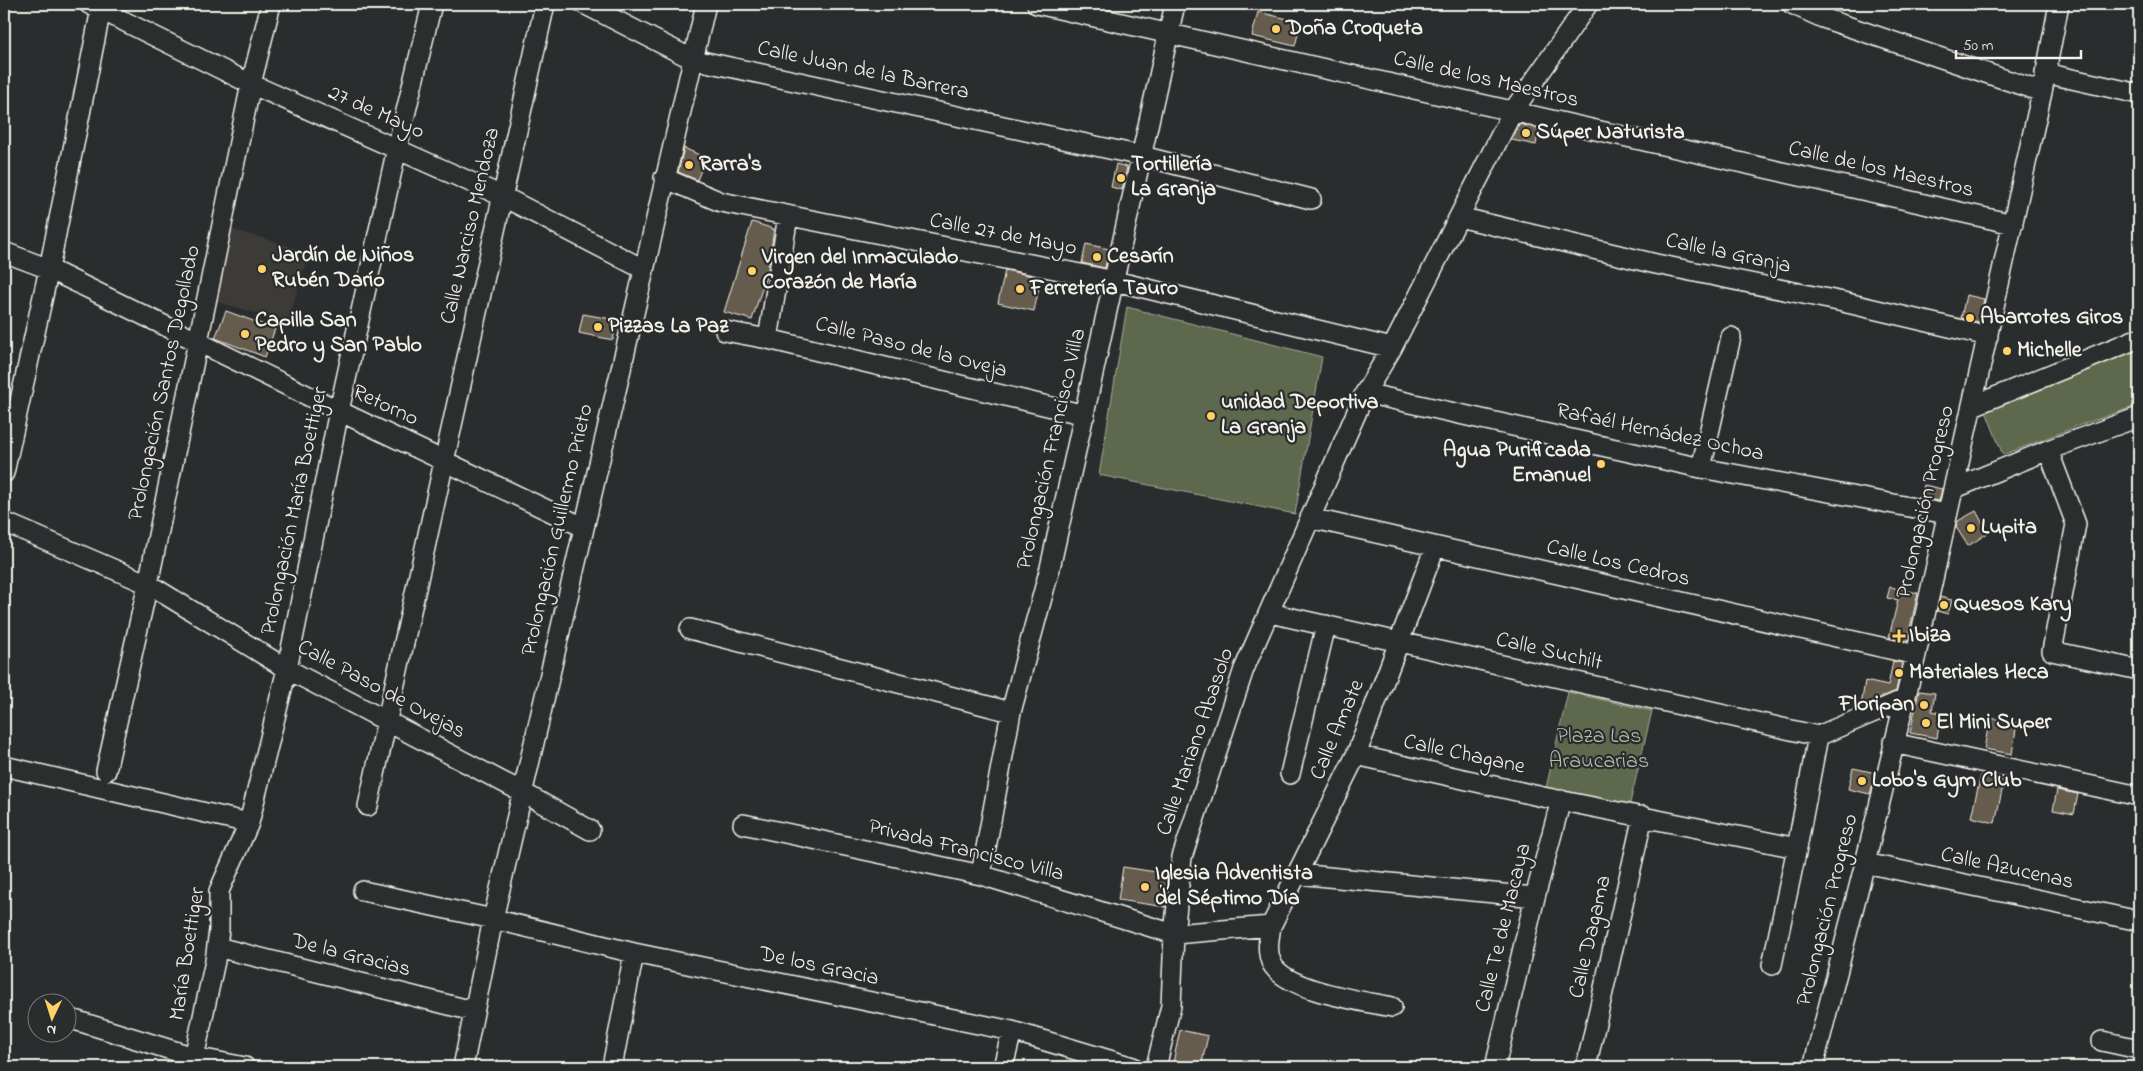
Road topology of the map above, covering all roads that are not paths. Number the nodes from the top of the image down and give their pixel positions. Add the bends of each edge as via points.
1 (271, 4) edge
2 (432, 4) edge
3 (545, 4) edge
4 (584, 4) edge
5 (706, 4) edge
6 (1037, 4) edge
7 (1175, 4) edge
8 (1588, 4) edge
9 (1792, 4) edge
10 (2059, 4) edge
11 (97, 5) edge
12 (1825, 11) edge
13 (1169, 32) junction
14 (692, 59) junction
15 (2045, 73) junction
16 (251, 84) junction
17 (2042, 92) junction
18 (2139, 94) edge
19 (1513, 111) junction
20 (397, 148) junction
21 (1142, 156) junction
22 (664, 178) junction
23 (502, 196) junction
24 (1311, 199) dead end
25 (788, 216) junction
26 (1459, 217) junction
27 (2013, 224) junction
28 (4, 252) edge
29 (50, 269) junction
30 (643, 269) junction
31 (1115, 281) junction
32 (725, 331) dead end
33 (1988, 336) junction
34 (1731, 337) dead end
35 (768, 338) junction
36 (2139, 338) edge
37 (198, 341) junction
38 (1392, 348) junction
39 (1365, 393) junction
40 (1973, 406) junction
41 (339, 411) junction
42 (1085, 415) junction
43 (2139, 417) edge
44 (2048, 450) junction
45 (444, 459) junction
46 (1700, 468) junction
47 (4, 473) edge
48 (1953, 489) junction
49 (1947, 514) junction
50 (1310, 518) junction
51 (4, 522) edge
52 (583, 527) junction
53 (1434, 547) junction
54 (148, 584) junction
55 (1270, 613) junction
56 (1326, 626) junction
57 (690, 629) dead end
58 (1399, 643) junction
59 (1916, 655) junction
60 (287, 669) junction
61 (2139, 670) edge
62 (1905, 699) junction
63 (1011, 712) junction
64 (388, 721) junction
65 (1818, 736) junction
66 (1893, 743) junction
67 (1356, 755) junction
68 (4, 766) edge
69 (106, 771) dead end
70 (1290, 774) dead end
71 (522, 792) junction
72 (2139, 796) edge
73 (1561, 800) junction
74 (368, 806) dead end
75 (1642, 816) junction
76 (249, 823) junction
77 (743, 824) dead end
78 (590, 830) dead end
79 (1797, 848) junction
80 (1865, 863) junction
81 (1297, 874) junction
82 (981, 875) junction
83 (363, 890) dead end
84 (1535, 897) junction
85 (493, 919) junction
86 (2139, 921) edge
87 (1271, 926) junction
88 (1174, 934) junction
89 (217, 947) junction
90 (634, 953) junction
91 (1772, 965) dead end
92 (1392, 1007) dead end
93 (473, 1011) junction
94 (78, 1022) edge
95 (1012, 1031) junction
96 (2102, 1041) dead end
97 (2139, 1049) edge
98 (193, 1062) edge
99 (245, 1067) edge
100 (463, 1067) edge
101 (612, 1067) edge
102 (1003, 1067) edge
103 (1133, 1067) edge
104 (1156, 1067) edge
105 (1495, 1067) edge
106 (1586, 1067) edge
107 (1813, 1067) edge

1 - 16 street, Prolongación Santos Degollado
2 - 20 street, Prolongación María Boettiger
3 - 23 street, Calle Narciso Mendoza
4 - 14 street, Calle Juan de la Barrera
5 - 14 street, Prolongación Guillermo Prieto
6 - 13 street, Calle de los Maestros
7 - 13 street, Prolongación Francisco Villa
8 - 19 street
9 - 12 street
10 - 15 street, Prolongación Progreso
11 - 16 street, 27 de Mayo
11 - 29 street
12 - 17 street
13 - 19 street, Calle de los Maestros
13 - 21 street, Prolongación Francisco Villa
14 - 21 street, Calle Juan de la Barrera
14 - 22 street, Prolongación Guillermo Prieto
15 - 17 street, Prolongación Progreso
15 - 18 street
16 - 20 street, 27 de Mayo
16 - 37 street, Prolongación Santos Degollado
17 - 27 street, Prolongación Progreso
19 - 26 street
19 - 27 street, Calle de los Maestros
20 - 23 street, 27 de Mayo
20 - 41 street, Prolongación María Boettiger
21 - 24 street, Calle Juan de la Barrera
21 - 31 street, Prolongación Francisco Villa
22 - 25 street, Calle 27 de Mayo via 721,202
22 - 30 street, Prolongación Guillermo Prieto
23 - 30 street, 27 de Mayo
23 - 45 street, Calle Narciso Mendoza
25 - 31 street, Calle 27 de Mayo
25 - 35 street
26 - 33 street, Calle la Granja via 1656,264
26 - 38 street, Calle Mariano Abasolo
27 - 33 street, Prolongación Progreso
28 - 29 street, Retorno
29 - 37 street, Retorno
29 - 47 street
30 - 52 street, Prolongación Guillermo Prieto
31 - 38 street, Calle 27 de Mayo
31 - 42 street, Prolongación Francisco Villa
32 - 35 street, Calle Paso de la Oveja
33 - 40 street, Prolongación Progreso
34 - 46 street
35 - 42 street, Calle Paso de la Oveja
36 - 40 street
37 - 41 street, Retorno
37 - 54 street, Prolongación Santos Degollado
38 - 39 street, Calle Mariano Abasolo
39 - 46 street, Rafaél Hernádez Ochoa
39 - 50 street, Calle Mariano Abasolo
40 - 48 street, Prolongación Progreso
41 - 45 street, Retorno
41 - 60 street, Prolongación María Boettiger
42 - 63 street, Prolongación Francisco Villa via 1050,568
43 - 44 street
44 - 48 street
44 - 61 street via 2076,524 2052,651
45 - 52 street, Retorno
45 - 64 street, Calle Narciso Mendoza
46 - 49 street, Rafaél Hernádez Ochoa
48 - 49 street, Prolongación Progreso
49 - 59 street, Prolongación Progreso
50 - 53 street, Calle Los Cedros
50 - 55 street, Calle Mariano Abasolo
51 - 54 street, Calle Paso de Ovejas
52 - 71 street, Prolongación Guillermo Prieto
53 - 58 street, Calle Amate
53 - 59 street, Calle Los Cedros
54 - 60 street, Calle Paso de Ovejas
54 - 69 street, Prolongación Santos Degollado
55 - 56 street, Calle Suchilt
55 - 88 street, Calle Mariano Abasolo via 1244,669 1182,857
56 - 58 street, Calle Suchilt
56 - 70 street
57 - 63 street
58 - 65 street, Calle Suchilt
58 - 67 street, Calle Amate
59 - 62 street, Prolongación Progreso
60 - 64 street, Calle Paso de Ovejas
60 - 76 street, Prolongación María Boettiger
62 - 65 street
62 - 66 street, Prolongación Progreso
63 - 82 street, Prolongación Francisco Villa
64 - 71 street, Calle Paso de Ovejas
64 - 74 street, Calle Narciso Mendoza
65 - 79 street
66 - 72 street
66 - 80 street, Prolongación Progreso
67 - 73 street, Calle Chagane
67 - 81 street, Calle Amate
68 - 76 street
71 - 78 street, Calle Paso de Ovejas
71 - 85 street, Prolongación Guillermo Prieto
73 - 75 street, Calle Chagane
73 - 84 street, Calle Te de Macaya
75 - 79 street, Calle Chagane
75 - 106 street, Calle Dagama
76 - 89 street, María Boettiger via 219,891
77 - 82 street, Privada Francisco Villa
79 - 91 street
80 - 86 street, Calle Azucenas
80 - 107 street, Prolongación Progreso
81 - 84 street
81 - 87 street, Calle Amate
82 - 88 street, Privada Francisco Villa
83 - 85 street, De los Gracia
84 - 105 street, Calle Te de Macaya
85 - 90 street, De los Gracia
85 - 93 street, Prolongación Guillermo Prieto
87 - 88 street
87 - 92 street via 1268,949 1272,964 1288,979 1325,993
88 - 104 street, Calle Mariano Abasolo via 1171,1006
89 - 93 street, De la Gracias
89 - 98 street, María Boettiger
90 - 95 street, De los Gracia
90 - 101 street
93 - 100 street, Prolongación Guillermo Prieto
94 - 98 street
95 - 102 street
95 - 103 street, De los Gracia
96 - 97 street
98 - 99 street

